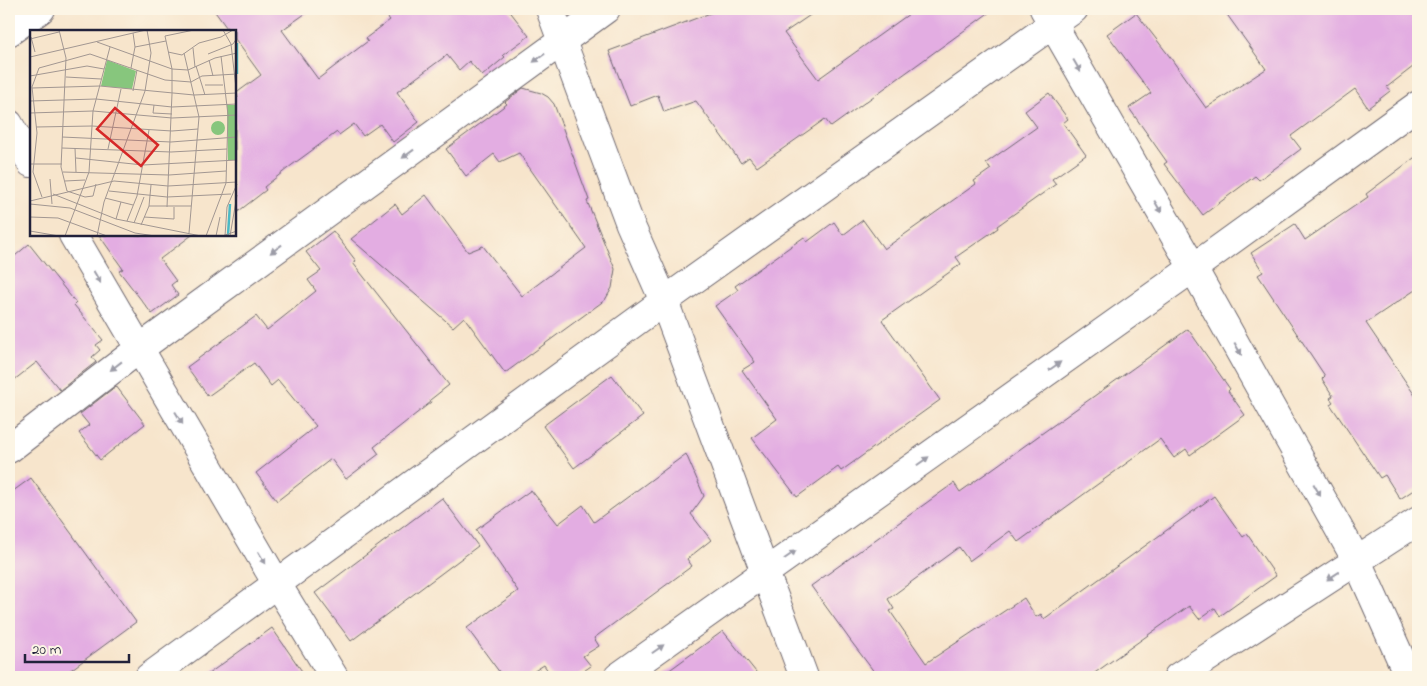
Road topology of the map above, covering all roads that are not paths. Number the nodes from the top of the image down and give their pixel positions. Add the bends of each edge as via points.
1 (41, 9) edge
2 (550, 9) edge
3 (606, 9) edge
4 (1057, 14) edge
5 (9, 32) edge
6 (562, 42) junction
7 (1418, 106) edge
8 (9, 124) edge
9 (30, 161) edge
10 (74, 236) edge
11 (1193, 268) junction
12 (664, 302) junction
13 (139, 349) junction
14 (9, 449) edge
15 (1418, 521) edge
16 (1357, 561) junction
17 (765, 573) junction
18 (277, 584) junction
19 (149, 677) edge
20 (334, 677) edge
21 (618, 677) edge
22 (804, 677) edge
23 (1178, 677) edge
24 (1409, 677) edge

1 - 5 street
2 - 6 street
3 - 6 street
4 -> 11 street
4 - 12 street
6 - 12 street via 630,224
6 -> 13 street
7 - 11 street
8 - 9 street
10 -> 13 street
11 -> 16 street
17 -> 11 street
12 - 17 street
12 - 18 street
13 -> 14 street
13 -> 18 street
15 - 16 street
16 -> 23 street
16 - 24 street
21 -> 17 street
17 - 22 street
18 - 19 street
18 - 20 street

